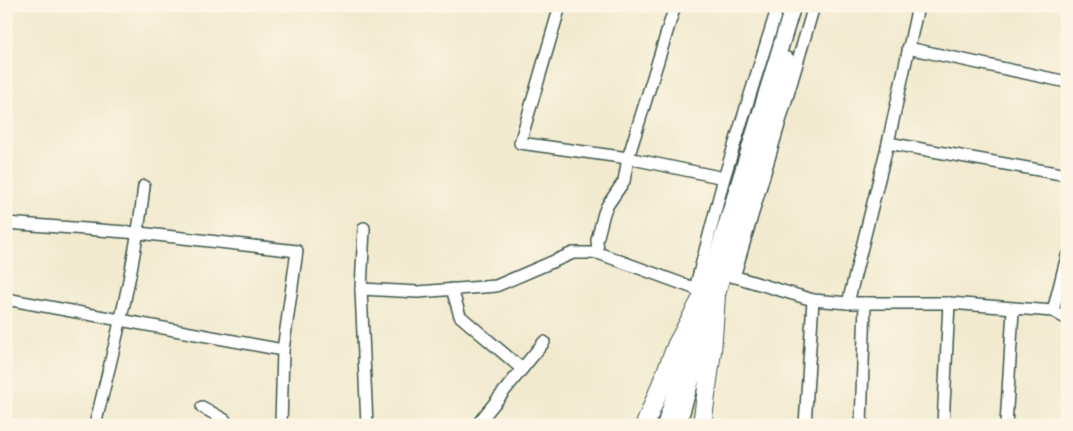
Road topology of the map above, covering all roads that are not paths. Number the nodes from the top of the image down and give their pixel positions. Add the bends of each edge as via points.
1 (560, 6) edge
2 (675, 6) edge
3 (778, 6) edge
4 (793, 6) edge
5 (803, 6) edge
6 (814, 6) edge
7 (918, 6) edge
8 (908, 48) junction
9 (1067, 82) edge
10 (888, 143) junction
11 (628, 158) junction
12 (1067, 175) edge
13 (724, 178) junction
14 (144, 186) dead end
15 (6, 223) edge
16 (364, 228) dead end
17 (139, 234) junction
18 (598, 254) junction
19 (1067, 256) edge
20 (723, 273) junction
21 (361, 288) junction
22 (452, 289) junction
23 (706, 292) junction
24 (6, 299) edge
25 (813, 300) junction
26 (848, 303) junction
27 (865, 303) junction
28 (948, 303) junction
29 (1013, 310) junction
30 (1054, 311) junction
31 (121, 320) junction
32 (1067, 320) edge
33 (544, 342) dead end
34 (283, 350) junction
35 (522, 369) junction
36 (202, 407) dead end
37 (643, 424) edge
38 (95, 425) edge
39 (228, 425) edge
40 (281, 425) edge
41 (366, 425) edge
42 (477, 425) edge
43 (665, 425) edge
44 (678, 425) edge
45 (702, 425) edge
46 (805, 425) edge
47 (861, 425) edge
48 (944, 425) edge
49 (1006, 425) edge

1 - 11 street via 520,143
2 - 11 street
3 - 13 street
4 - 20 main road
5 - 20 main road
6 - 20 street
7 - 8 street
8 - 9 street
8 - 10 street
10 - 12 street
10 - 26 street
11 - 13 street
11 - 18 street via 624,181 604,214 597,240
13 - 23 street
14 - 17 street
15 - 17 street
16 - 21 street
17 - 31 street
17 - 34 street via 297,251
18 - 22 street via 573,253 496,286
18 - 23 street
19 - 30 street
20 - 23 main road
20 - 25 street
21 - 22 street via 418,292
21 - 41 street
22 - 35 street via 460,316
23 - 37 highway via 677,344
23 - 43 main road
23 - 44 main road
23 - 45 highway via 712,352
24 - 31 street
25 - 26 street
25 - 46 street
26 - 27 street
27 - 28 street
27 - 47 street
28 - 29 street
28 - 48 street
29 - 30 street
29 - 49 street
30 - 32 street
31 - 34 street
31 - 38 street
33 - 35 street
34 - 40 street
35 - 42 street
36 - 39 street

